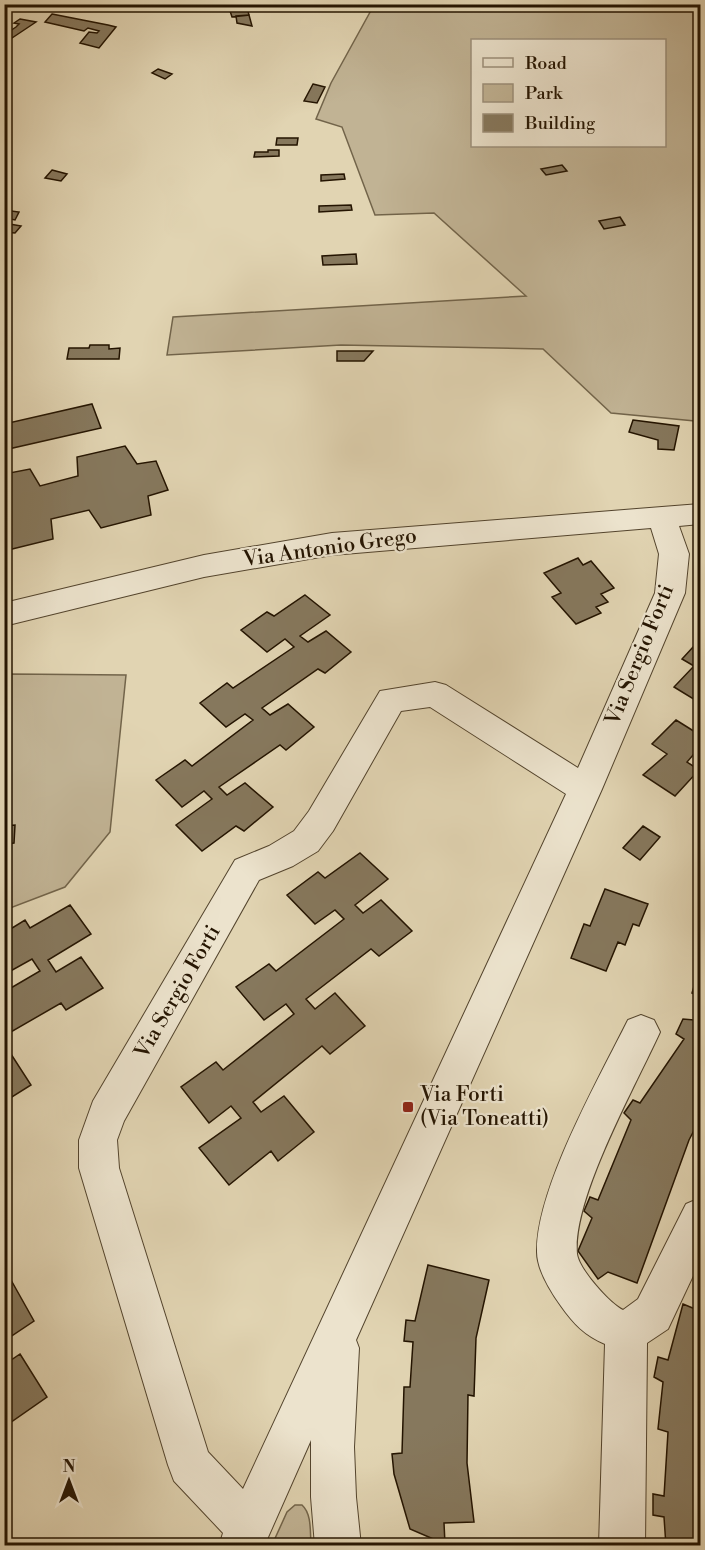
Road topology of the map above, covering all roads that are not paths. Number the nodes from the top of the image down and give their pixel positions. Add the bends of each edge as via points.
1 (700, 514) edge
2 (662, 518) junction
3 (4, 615) edge
4 (585, 789) junction
5 (641, 1032) dead end
6 (699, 1225) edge
7 (340, 1323) junction
8 (626, 1332) junction
9 (245, 1537) edge
10 (338, 1545) edge
11 (622, 1545) edge

1 - 2 street, Via Antonio Grego
2 - 3 street, Via Antonio Grego via 332,544 204,566
2 - 4 street, Via Sergio Forti via 674,554 670,593
4 - 7 street, Via Sergio Forti
4 - 9 street, Via Sergio Forti via 435,694 391,700 306,841 247,870 107,1114 98,1140 99,1168 190,1465
5 - 8 street via 582,1161 561,1220 557,1256 576,1293 599,1320
6 - 8 street via 653,1314
7 - 9 street, Via Sergio Forti
7 - 10 street via 333,1404 333,1513
8 - 11 street

